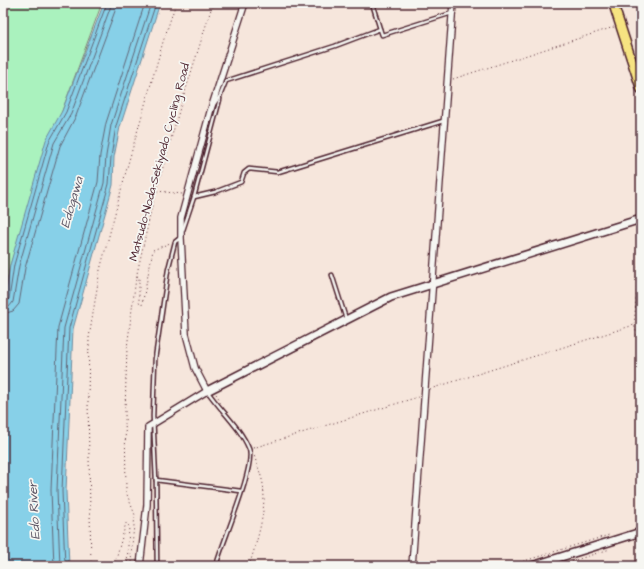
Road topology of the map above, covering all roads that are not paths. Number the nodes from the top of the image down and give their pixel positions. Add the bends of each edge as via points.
1 (245, 3) edge
2 (372, 3) edge
3 (453, 3) edge
4 (613, 3) edge
5 (452, 12) junction
6 (380, 29) junction
7 (641, 90) edge
8 (220, 96) junction
9 (211, 108) junction
10 (444, 121) junction
11 (194, 197) junction
12 (641, 219) edge
13 (181, 236) junction
14 (332, 274) dead end
15 (432, 284) junction
16 (346, 319) junction
17 (207, 391) junction
18 (154, 422) junction
19 (156, 480) junction
20 (241, 491) junction
21 (641, 532) edge
22 (140, 566) edge
23 (157, 566) edge
24 (216, 566) edge
25 (412, 566) edge
26 (532, 566) edge

1 - 9 street
2 - 6 lane
3 - 5 street
4 - 7 main road
5 - 6 lane via 382,35
5 - 10 street
6 - 8 lane via 226,82
8 - 9 lane
8 - 11 lane
9 - 13 street via 181,218
10 - 11 lane via 278,172 246,170 241,182
10 - 15 street
11 - 13 lane
12 - 15 street
13 - 17 street via 186,334 195,368
13 - 18 lane via 175,244 168,270 155,359
14 - 16 lane
15 - 16 street via 391,297
15 - 25 street
16 - 17 street
17 - 18 street
17 - 20 lane via 231,420 249,449 251,462
18 - 19 lane
18 - 22 street via 147,431 147,504
19 - 20 lane
19 - 23 lane
20 - 24 lane
21 - 26 street

